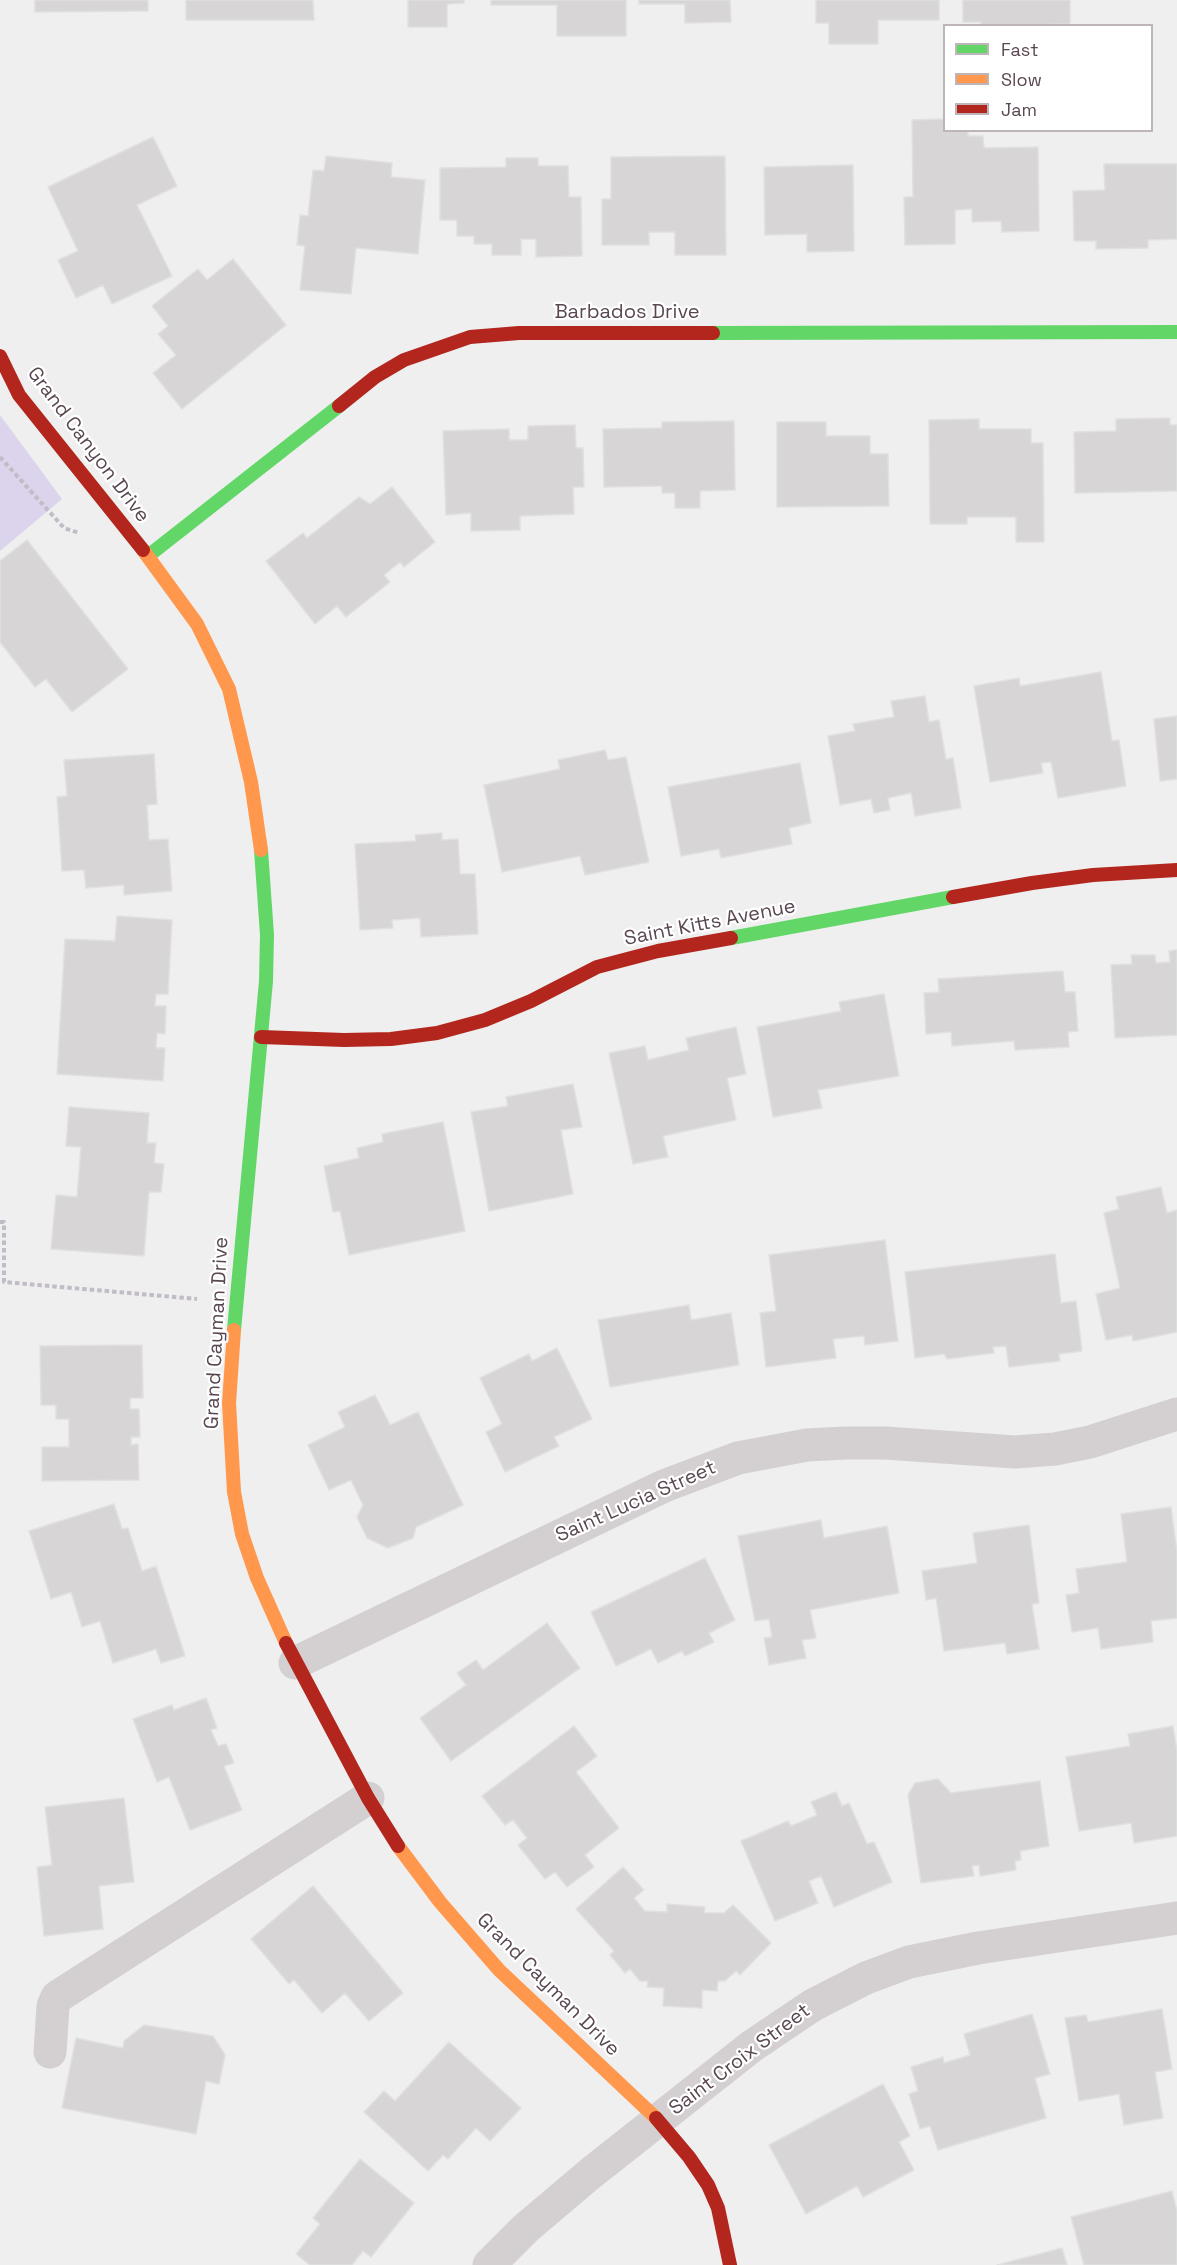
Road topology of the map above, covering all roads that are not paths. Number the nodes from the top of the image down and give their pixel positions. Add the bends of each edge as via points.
1 (1177, 332) edge
2 (0, 356) edge
3 (148, 556) junction
4 (1177, 870) edge
5 (261, 1036) junction
6 (1177, 1414) edge
7 (296, 1663) junction
8 (368, 1798) junction
9 (1177, 1918) edge
10 (50, 2052) dead end
11 (658, 2121) junction
12 (489, 2265) edge
13 (730, 2265) edge

1 - 3 street, Barbados Drive via 519,333 470,337 404,360 375,377
2 - 3 street, Grand Canyon Drive via 20,395
3 - 5 street, Grand Cayman Drive via 197,624 230,689 251,782 262,855 267,935
4 - 5 street, Saint Kitts Avenue via 1093,875 1032,884 658,951 597,967 522,1005 437,1033 344,1040
5 - 7 street, Grand Cayman Drive via 229,1403 234,1492 242,1534 257,1578
6 - 7 street, Saint Lucia Street via 1055,1449 1015,1452 846,1443 807,1445 738,1458 664,1486
7 - 8 street, Grand Cayman Drive
8 - 10 street via 57,1997
8 - 11 street, Grand Cayman Drive via 406,1858 499,1970
9 - 11 street, Saint Croix Street via 978,1948 909,1962 866,1978 813,2005 752,2046
11 - 12 street, Saint Croix Street via 526,2228
11 - 13 street, Grand Cayman Drive via 708,2185 718,2208

